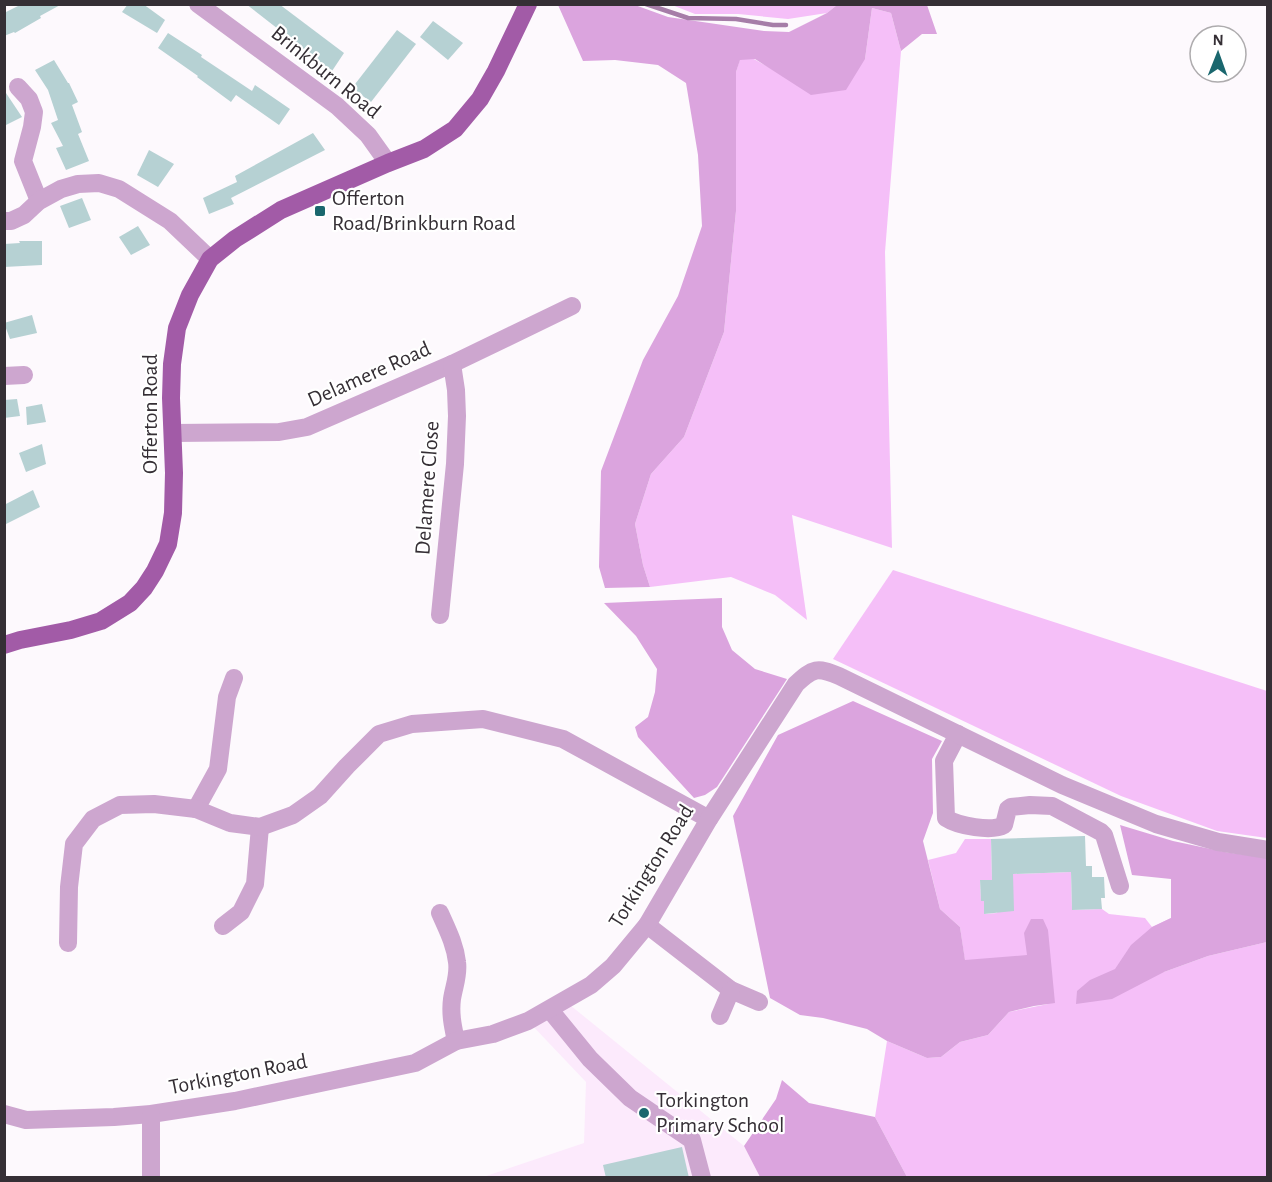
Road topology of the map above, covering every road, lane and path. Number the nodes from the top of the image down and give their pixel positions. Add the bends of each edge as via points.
1 (198, 4) edge
2 (528, 4) edge
3 (18, 87) dead end
4 (388, 163) junction
5 (39, 201) junction
6 (4, 221) edge
7 (210, 259) junction
8 (572, 306) dead end
9 (452, 364) junction
10 (24, 375) dead end
11 (4, 376) edge
12 (173, 433) junction
13 (440, 615) dead end
14 (4, 645) edge
15 (234, 678) dead end
16 (958, 734) junction
17 (196, 809) junction
18 (709, 819) junction
19 (260, 827) junction
20 (1268, 850) edge
21 (1120, 886) dead end
22 (440, 913) dead end
23 (647, 925) junction
24 (223, 926) dead end
25 (68, 943) dead end
26 (731, 990) junction
27 (759, 1002) dead end
28 (550, 1010) junction
29 (720, 1016) dead end
30 (456, 1041) junction
31 (4, 1114) edge
32 (151, 1114) junction
33 (151, 1178) edge
34 (702, 1178) edge

1 - 4 street, Brinkburn Road via 337,106 368,135
2 - 4 main road, Offerton Road via 491,81 454,129 424,149
3 - 5 street via 34,112 23,161
4 - 7 main road, Offerton Road via 281,210
5 - 6 street via 24,215
5 - 7 street via 78,184 99,183 119,189 170,221
7 - 12 main road, Offerton Road via 177,328 172,364
8 - 9 street, Delamere Road
9 - 12 street, Delamere Road via 307,427 279,432
9 - 13 street, Delamere Close via 457,416 455,464
10 - 11 street
12 - 14 main road, Offerton Road via 173,513 168,544 144,588 130,603 101,621
15 - 17 street via 218,769
16 - 18 street, Torkington Road via 839,676 818,670 796,684
16 - 20 street, Torkington Road via 1062,785 1156,824 1218,842
16 - 21 street via 944,761 946,818 996,828 1004,825 1008,808 1055,807 1104,835
17 - 19 street via 230,823
17 - 25 street via 120,805 93,819 74,844
18 - 19 street via 563,739 483,719 412,724 379,734 321,796 293,815
18 - 23 street, Torkington Road
19 - 24 street via 255,884 241,912
22 - 30 street via 458,963 451,1019
23 - 26 street
23 - 28 street, Torkington Road via 613,966
26 - 27 street
26 - 29 street
28 - 30 street, Torkington Road via 493,1034
28 - 34 street via 590,1059 630,1098 692,1140
30 - 32 street, Torkington Road via 415,1063 235,1101
31 - 32 street, Torkington Road via 26,1120
32 - 33 street

